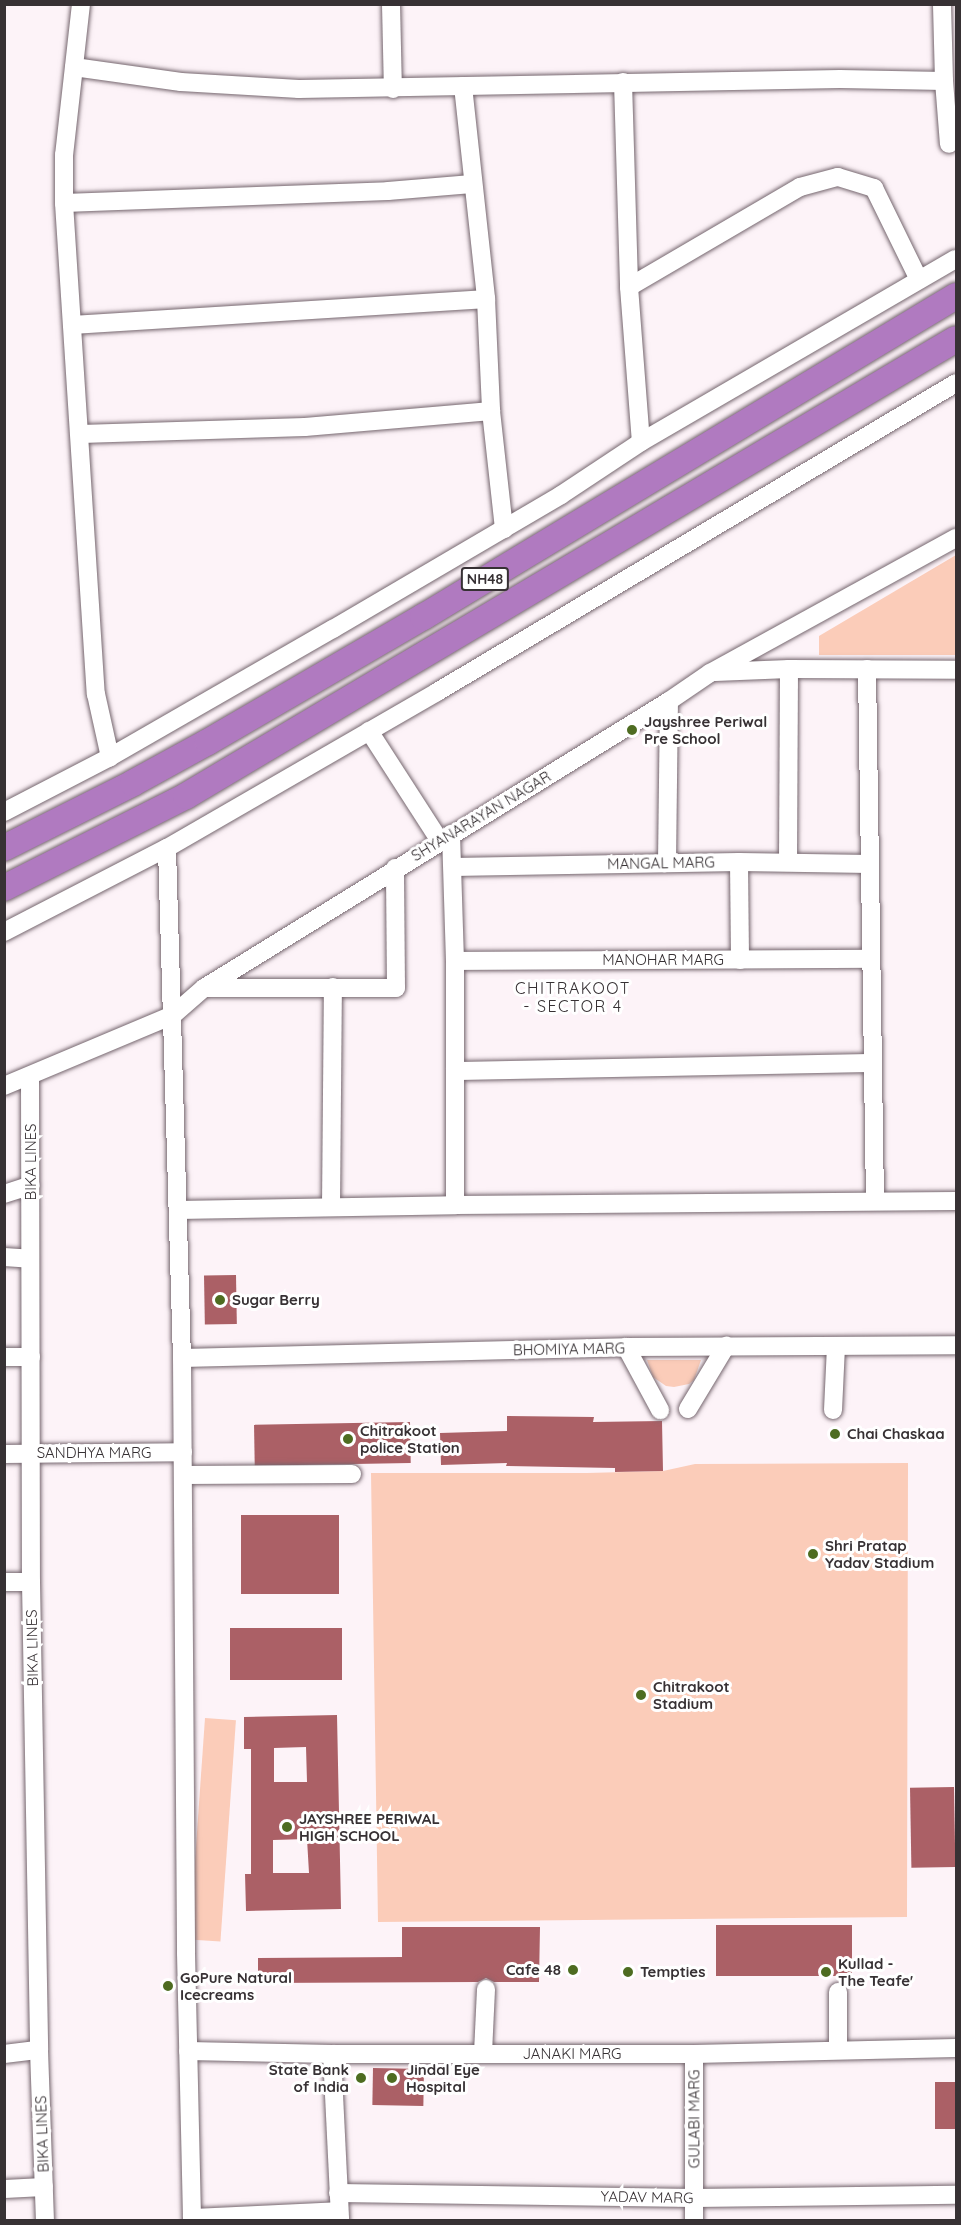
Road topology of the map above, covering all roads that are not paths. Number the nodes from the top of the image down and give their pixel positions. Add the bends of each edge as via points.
1 (81, 4) edge
2 (391, 4) edge
3 (942, 4) edge
4 (74, 67) junction
5 (944, 81) junction
6 (623, 82) junction
7 (463, 86) junction
8 (393, 88) junction
9 (949, 144) dead end
10 (472, 184) junction
11 (64, 203) junction
12 (957, 259) edge
13 (919, 280) junction
14 (629, 287) junction
15 (957, 296) edge
16 (486, 299) junction
17 (73, 325) junction
18 (957, 339) edge
19 (957, 383) edge
20 (491, 411) junction
21 (81, 434) junction
22 (641, 442) junction
23 (504, 529) junction
24 (957, 538) edge
25 (789, 669) junction
26 (867, 669) junction
27 (957, 669) edge
28 (710, 673) junction
29 (669, 701) junction
30 (369, 731) junction
31 (110, 758) junction
32 (4, 812) edge
33 (446, 838) junction
34 (4, 848) edge
35 (166, 848) junction
36 (667, 862) junction
37 (739, 862) junction
38 (788, 862) junction
39 (870, 864) junction
40 (453, 867) junction
41 (395, 868) junction
42 (4, 888) edge
43 (4, 932) edge
44 (740, 960) junction
45 (871, 960) junction
46 (455, 961) junction
47 (333, 987) junction
48 (204, 988) junction
49 (172, 1015) junction
50 (873, 1063) junction
51 (455, 1071) junction
52 (30, 1076) junction
53 (4, 1086) edge
54 (31, 1185) junction
55 (4, 1194) edge
56 (875, 1201) junction
57 (957, 1201) edge
58 (455, 1205) junction
59 (331, 1207) junction
60 (178, 1210) junction
61 (4, 1257) edge
62 (30, 1259) junction
63 (957, 1345) edge
64 (726, 1346) junction
65 (626, 1347) junction
66 (836, 1347) junction
67 (4, 1357) edge
68 (31, 1357) junction
69 (182, 1358) junction
70 (688, 1409) dead end
71 (660, 1410) dead end
72 (833, 1410) dead end
73 (183, 1452) junction
74 (32, 1453) junction
75 (4, 1454) edge
76 (183, 1474) junction
77 (352, 1474) dead end
78 (4, 1582) edge
79 (31, 1582) junction
80 (486, 1989) dead end
81 (838, 1992) dead end
82 (957, 2048) edge
83 (39, 2049) junction
84 (838, 2049) junction
85 (188, 2051) junction
86 (483, 2053) junction
87 (4, 2054) edge
88 (332, 2054) junction
89 (694, 2054) junction
90 (44, 2187) junction
91 (4, 2189) edge
92 (957, 2196) edge
93 (694, 2198) junction
94 (339, 2208) edge
95 (192, 2219) edge
96 (45, 2220) edge
97 (694, 2220) edge

1 - 4 street
2 - 8 street
3 - 5 street
4 - 8 street via 241,87
4 - 11 street via 64,155
5 - 6 street via 840,78
5 - 9 street
6 - 7 street
6 - 14 street
7 - 8 street
7 - 10 street
10 - 11 street via 388,191
10 - 16 street
11 - 17 street
12 - 13 street
13 - 14 street via 874,188 838,177 800,187
13 - 22 street
14 - 22 street
15 - 34 highway, NH48 via 218,736
16 - 17 street
16 - 20 street
17 - 21 street
18 - 42 highway, NH48 via 186,796
19 - 30 street
20 - 21 street via 305,427
20 - 23 street
21 - 31 street via 96,694
22 - 23 street
23 - 31 street
24 - 28 street, SHYANARAYAN NAGAR
25 - 26 street
25 - 28 street
25 - 38 street
26 - 27 street
26 - 39 street
28 - 29 street, SHYANARAYAN NAGAR
29 - 33 street, SHYANARAYAN NAGAR
29 - 36 street
30 - 33 street
30 - 35 street
31 - 32 street
33 - 40 street
33 - 41 street, SHYANARAYAN NAGAR
35 - 43 street
35 - 49 street
36 - 37 street, MANGAL MARG
36 - 40 street, MANGAL MARG
37 - 38 street, MANGAL MARG
37 - 44 street
38 - 39 street, MANGAL MARG
39 - 45 street
40 - 46 street
41 - 47 street via 396,988
41 - 48 street, SHYANARAYAN NAGAR
44 - 45 street, MANOHAR MARG
44 - 46 street, MANOHAR MARG
45 - 50 street
46 - 51 street
47 - 48 street
47 - 59 street
48 - 49 street, SHYANARAYAN NAGAR
49 - 52 street, SHYANARAYAN NAGAR
49 - 60 street
50 - 51 street
50 - 56 street
51 - 58 street
52 - 53 street, SHYANARAYAN NAGAR
52 - 54 street, BIKA LINES
54 - 55 street
54 - 62 street, BIKA LINES
56 - 57 street
56 - 58 street
58 - 59 street
59 - 60 street
60 - 69 street
61 - 62 street
62 - 68 street, BIKA LINES
63 - 66 street, BHOMIYA MARG
64 - 65 street, BHOMIYA MARG
64 - 66 street, BHOMIYA MARG
64 - 70 street
65 - 69 street, BHOMIYA MARG
65 - 71 street
66 - 72 street
67 - 68 street
68 - 74 street, BIKA LINES
69 - 73 street
73 - 74 street, SANDHYA MARG
73 - 76 street
74 - 75 street, SANDHYA MARG
74 - 79 street, BIKA LINES
76 - 77 street
76 - 85 street
78 - 79 street
79 - 83 street, BIKA LINES
80 - 86 street
81 - 84 street
82 - 84 street, JANAKI MARG
83 - 87 street
83 - 90 street, BIKA LINES
84 - 89 street, JANAKI MARG
85 - 88 street, JANAKI MARG
85 - 95 street
86 - 88 street, JANAKI MARG
86 - 89 street, JANAKI MARG
88 - 94 street
89 - 93 street, GULABI MARG
90 - 91 street
90 - 96 street, BIKA LINES
92 - 93 street, YADAV MARG
93 - 94 street, YADAV MARG
93 - 97 street, GULABI MARG
94 - 95 street, YADAV MARG

